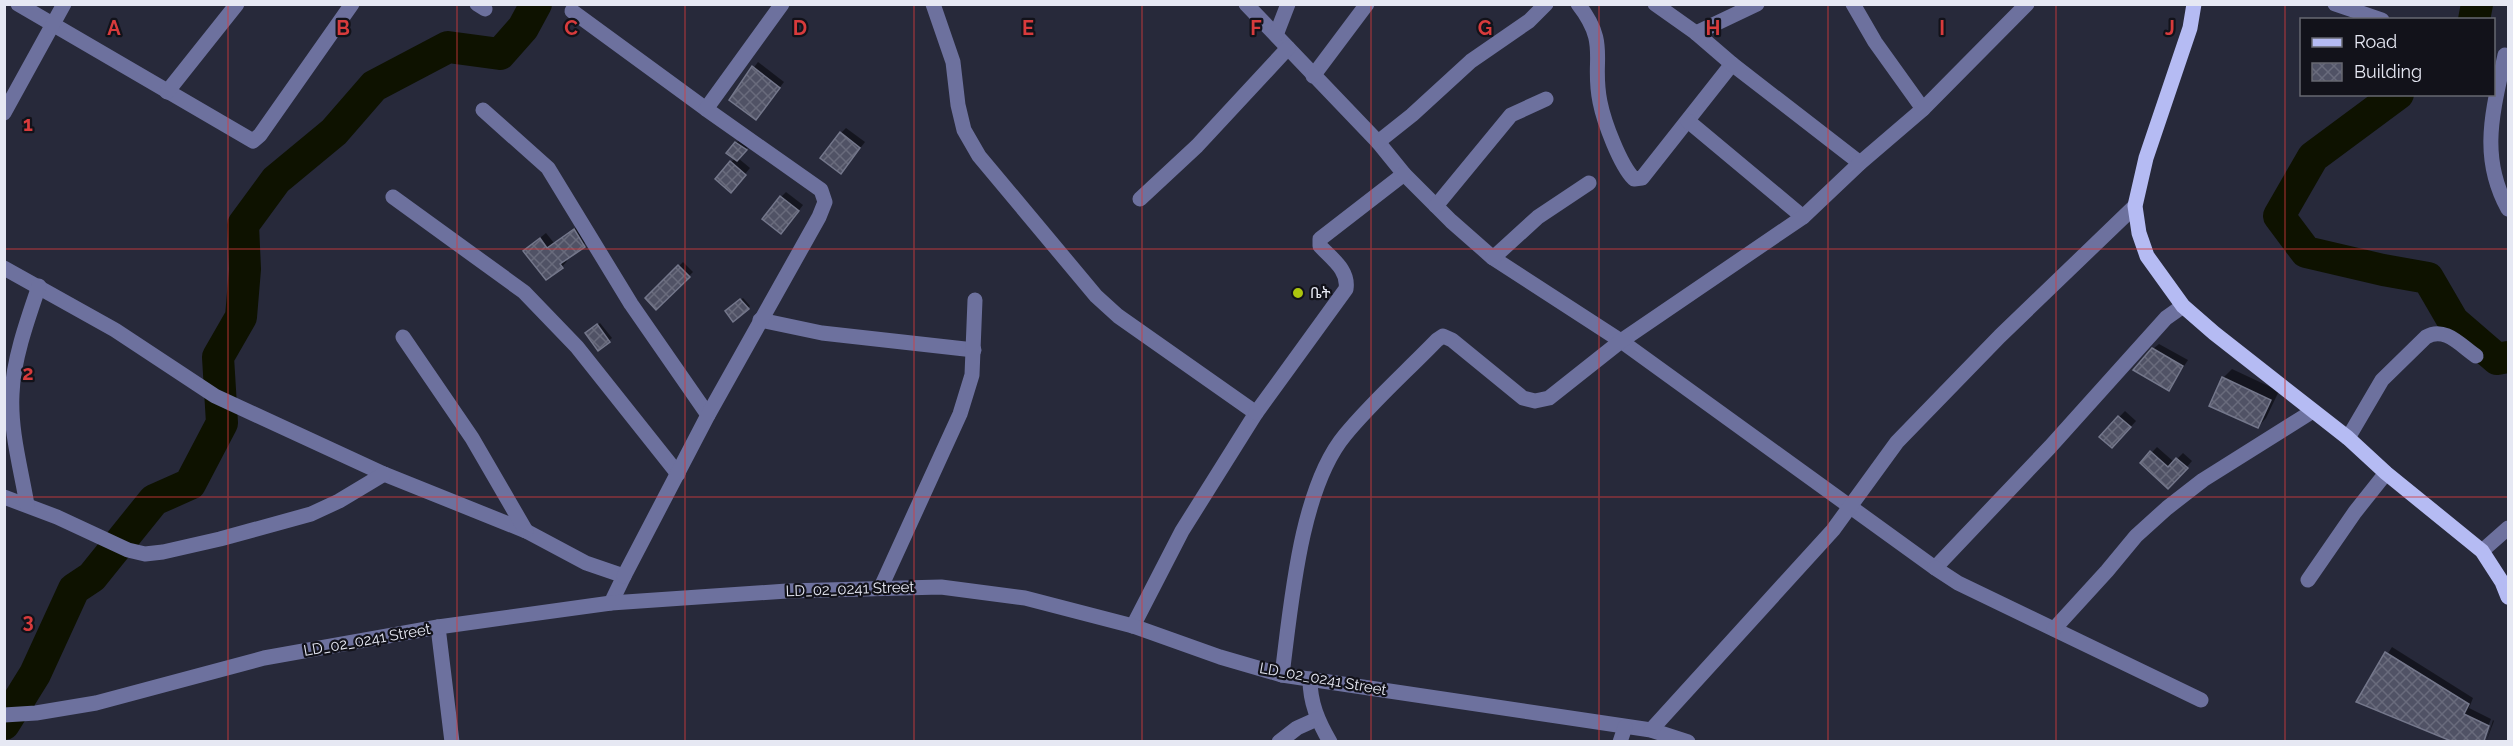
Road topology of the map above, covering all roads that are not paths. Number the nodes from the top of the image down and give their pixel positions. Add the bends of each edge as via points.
1 (18, 4) edge
2 (64, 4) edge
3 (237, 4) edge
4 (352, 4) edge
5 (782, 4) edge
6 (933, 4) edge
7 (1246, 4) edge
8 (1288, 4) edge
9 (1367, 4) edge
10 (1546, 4) edge
11 (1578, 4) edge
12 (1655, 4) edge
13 (1757, 4) edge
14 (1853, 4) edge
15 (2027, 4) edge
16 (2194, 4) edge
17 (2335, 4) edge
18 (2361, 9) edge
19 (572, 10) dead end
20 (2378, 18) edge
21 (54, 24) junction
22 (1696, 33) junction
23 (1276, 35) junction
24 (1288, 48) junction
25 (2502, 52) edge
26 (1732, 64) junction
27 (1313, 76) junction
28 (167, 92) junction
29 (1546, 99) dead end
30 (706, 109) junction
31 (1923, 109) junction
32 (483, 111) dead end
33 (4, 113) edge
34 (1688, 121) junction
35 (1378, 142) junction
36 (1860, 163) junction
37 (1404, 174) junction
38 (1589, 183) dead end
39 (393, 197) dead end
40 (1140, 199) dead end
41 (1436, 206) junction
42 (2135, 206) junction
43 (2508, 209) edge
44 (1803, 217) junction
45 (1493, 258) junction
46 (4, 268) edge
47 (39, 286) junction
48 (975, 300) dead end
49 (2183, 306) junction
50 (760, 320) junction
51 (403, 337) dead end
52 (1622, 341) junction
53 (974, 350) junction
54 (2476, 356) dead end
55 (2313, 411) junction
56 (1256, 413) junction
57 (708, 415) junction
58 (2348, 438) junction
59 (2386, 473) junction
60 (384, 474) junction
61 (678, 474) junction
62 (4, 497) edge
63 (27, 505) junction
64 (1851, 505) junction
65 (2508, 528) edge
66 (526, 531) junction
67 (2482, 551) junction
68 (1935, 568) junction
69 (624, 576) junction
70 (2308, 580) dead end
71 (881, 588) junction
72 (2508, 597) edge
73 (611, 603) junction
74 (1133, 626) junction
75 (438, 627) junction
76 (2054, 629) junction
77 (1282, 675) junction
78 (1310, 680) junction
79 (2201, 700) dead end
80 (4, 715) edge
81 (1317, 719) junction
82 (1650, 730) junction
83 (1623, 734) edge
84 (452, 741) edge
85 (1279, 741) edge
86 (1330, 741) edge
87 (1688, 741) edge

1 - 21 street
2 - 21 street
3 - 28 street
4 - 28 street via 256,141
5 - 30 street
6 - 56 street via 953,62 964,130 979,156 1110,309
7 - 23 street
8 - 23 street
9 - 27 street
10 - 35 street via 1471,61
11 - 34 street via 1597,34 1600,102 1613,141 1634,179 1642,178
12 - 22 street
13 - 22 street
14 - 31 street
15 - 31 street
16 - 42 main road
17 - 18 street
18 - 20 street
19 - 30 street
21 - 28 street
21 - 33 street
22 - 26 street
23 - 24 street
24 - 27 street
24 - 40 street via 1197,146
25 - 43 street via 2490,163
26 - 34 street
26 - 36 street
27 - 35 street
29 - 41 street via 1511,116
30 - 50 street via 821,190 824,196 819,217
31 - 36 street
32 - 57 street via 548,168 631,304
34 - 44 street
35 - 37 street
36 - 44 street
37 - 41 street
37 - 56 street via 1320,239 1320,246 1344,271 1347,289
38 - 45 street via 1538,217
39 - 61 street via 524,292 577,347
41 - 45 street
42 - 49 main road via 2147,256
42 - 64 street via 1897,442
44 - 52 street
45 - 52 street
46 - 47 street
47 - 60 street via 215,396
47 - 63 street via 28,317 12,393
48 - 53 street
49 - 55 main road
49 - 68 street via 2166,318
50 - 53 street via 822,333
50 - 57 street
51 - 66 street via 472,438
52 - 64 street
52 - 77 street via 1549,398 1535,401 1523,398 1452,340 1443,336 1437,340 1344,436 1330,459 1309,510 1293,584
53 - 71 street via 972,375 960,414
54 - 58 street via 2443,332 2426,337 2382,380
55 - 58 main road
55 - 76 street via 2203,480 2168,508 2136,536
56 - 74 street via 1182,531
57 - 61 street
58 - 59 main road
59 - 67 main road
59 - 70 street
60 - 63 street via 311,514 145,554
60 - 66 street
61 - 69 street
62 - 63 street
64 - 68 street
64 - 82 street via 1833,530
65 - 67 street
66 - 69 street via 586,563
67 - 72 main road
68 - 76 street
69 - 73 street
71 - 73 street, LD_02_0241 Street
71 - 74 street, LD_02_0241 Street via 941,587 1025,598
73 - 75 street, LD_02_0241 Street
74 - 77 street, LD_02_0241 Street
75 - 80 street, LD_02_0241 Street via 264,658 96,703
75 - 84 street
76 - 79 street
77 - 78 street, LD_02_0241 Street
78 - 81 street
78 - 83 street, LD_02_0241 Street
81 - 85 street
81 - 86 street
82 - 83 street, LD_02_0241 Street
82 - 87 street, LD_02_0241 Street

